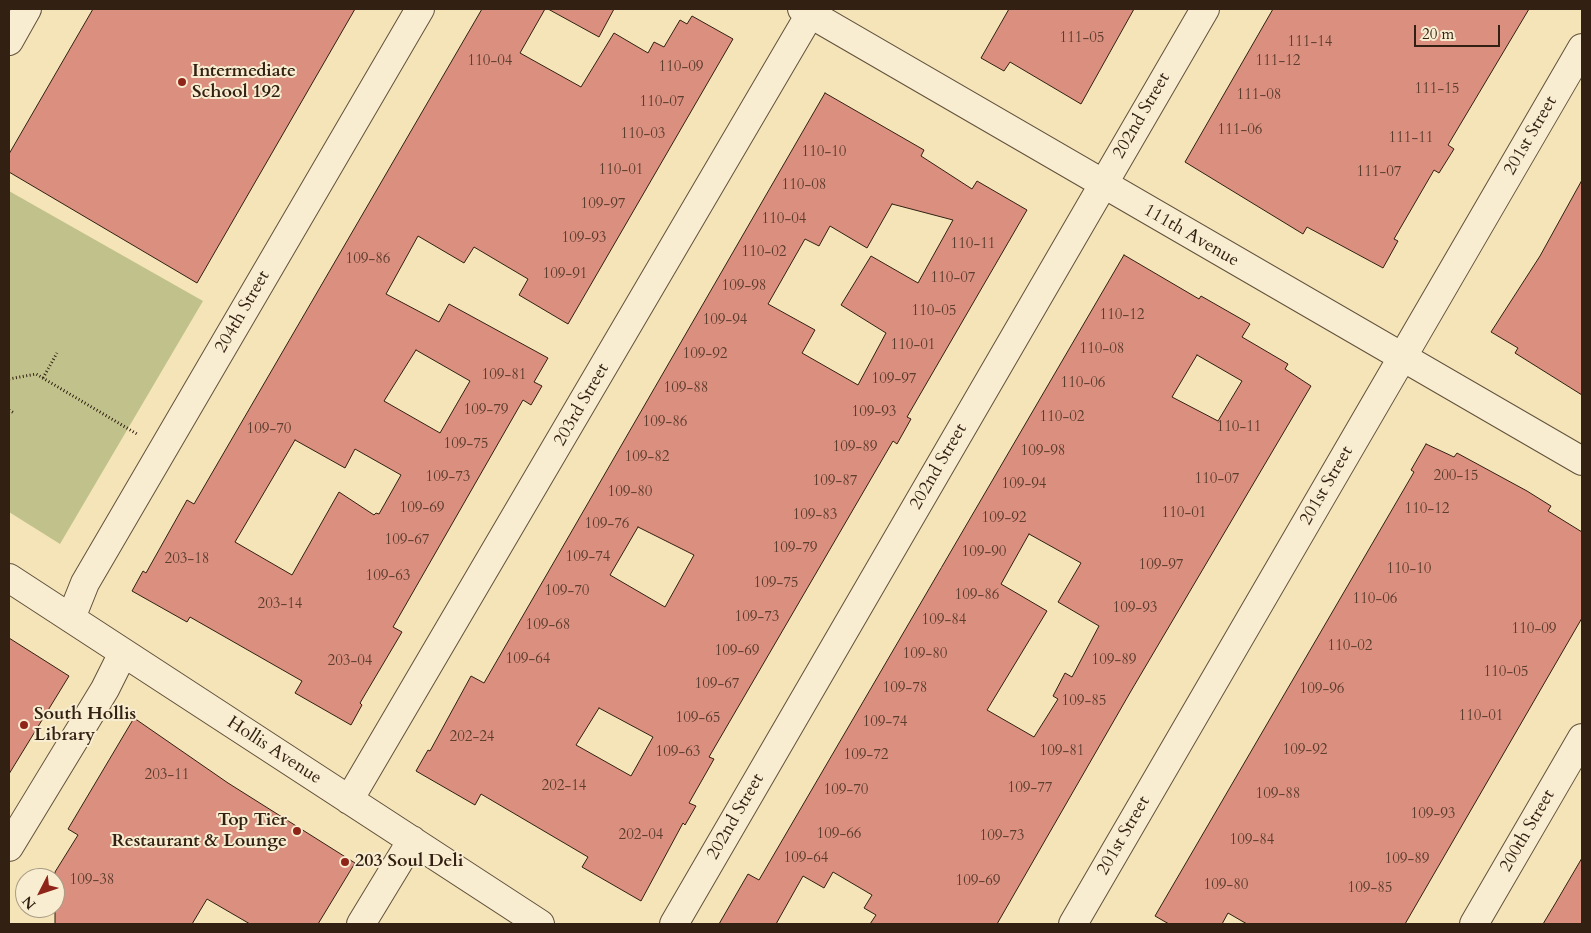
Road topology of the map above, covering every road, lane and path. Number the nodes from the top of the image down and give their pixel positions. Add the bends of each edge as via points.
1 (27, 9) edge
2 (420, 9) edge
3 (1205, 9) edge
4 (808, 10) edge
5 (9, 40) edge
6 (1582, 48) edge
7 (1103, 185) junction
8 (57, 353) dead end
9 (1403, 358) junction
10 (43, 378) junction
11 (9, 379) edge
12 (9, 410) edge
13 (14, 413) dead end
14 (137, 434) dead end
15 (1582, 461) edge
16 (9, 578) edge
17 (70, 618) junction
18 (123, 653) junction
19 (1582, 738) edge
20 (349, 800) junction
21 (412, 840) junction
22 (9, 847) edge
23 (361, 924) edge
24 (540, 924) edge
25 (674, 924) edge
26 (1073, 924) edge
27 (1474, 924) edge

1 - 5 street
2 - 17 street, 204th Street via 85,584
3 - 7 street, 202nd Street
4 - 7 street, 111th Avenue
4 - 20 street, 203rd Street
6 - 9 street, 201st Street
7 - 9 street, 111th Avenue
7 - 25 street, 202nd Street
8 - 10 path
9 - 15 street, 111th Avenue
9 - 26 street, 201st Street
10 - 11 path via 36,374
10 - 14 path
12 - 13 path
16 - 17 street, Hollis Avenue
17 - 18 street, Hollis Avenue
18 - 20 street, Hollis Avenue
18 - 22 street via 105,689
19 - 27 street, 200th Street
20 - 21 street, Hollis Avenue
21 - 23 street
21 - 24 street, Hollis Avenue

